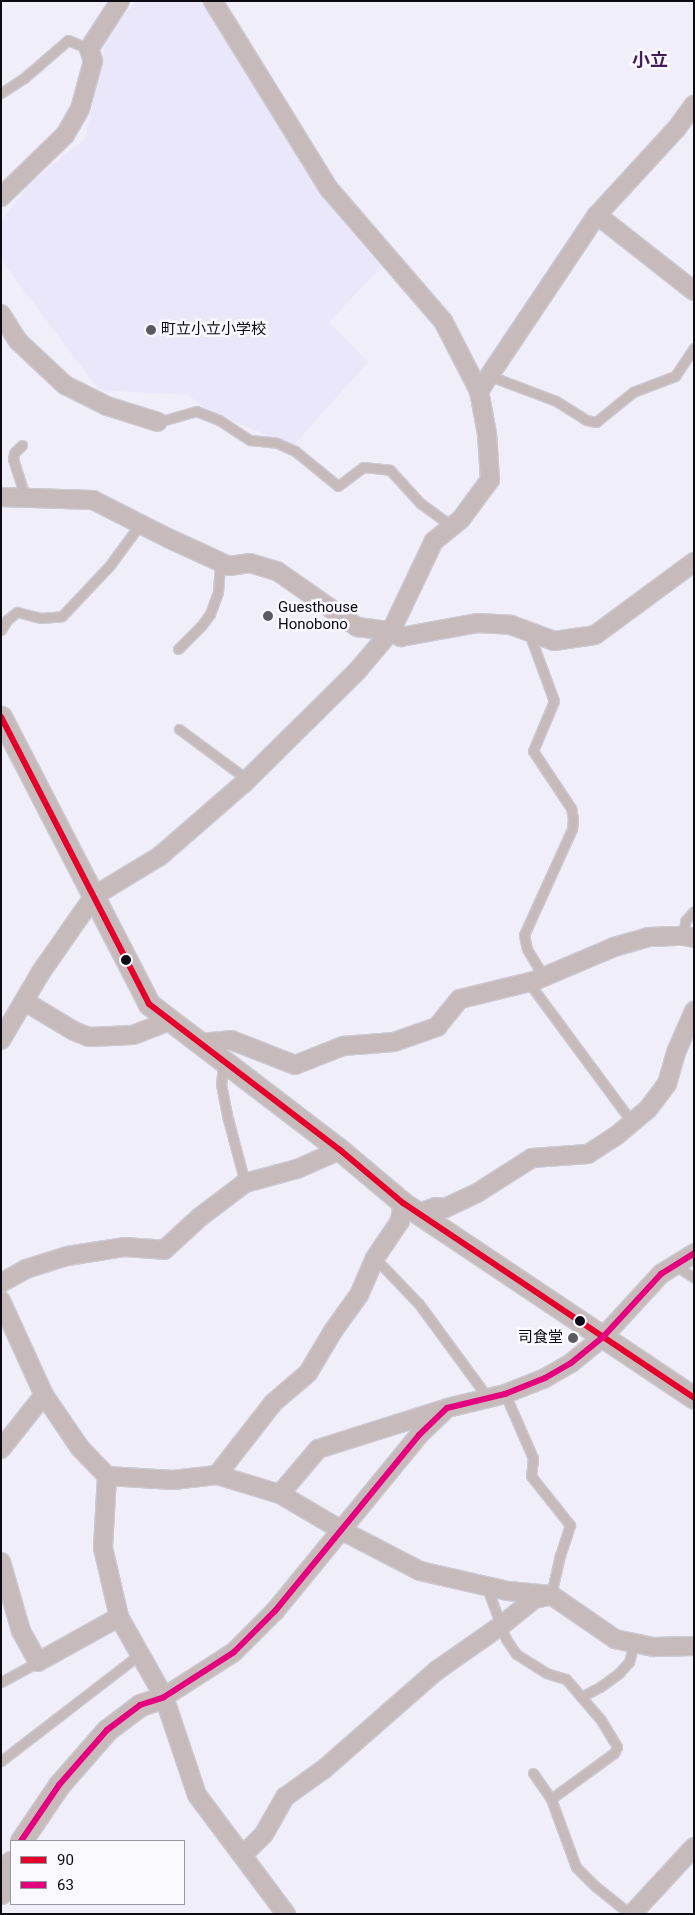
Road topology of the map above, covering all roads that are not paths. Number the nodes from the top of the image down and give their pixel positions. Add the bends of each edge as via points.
1 (120, 1) edge
2 (212, 1) edge
3 (89, 50) junction
4 (1, 93) edge
5 (694, 105) edge
6 (1, 197) edge
7 (597, 215) junction
8 (694, 291) edge
9 (1, 314) edge
10 (694, 348) edge
11 (490, 376) junction
12 (479, 391) junction
13 (158, 422) joint
14 (22, 445) dead end
15 (25, 496) junction
16 (1, 497) edge
17 (141, 523) junction
18 (452, 526) junction
19 (220, 562) junction
20 (694, 562) edge
21 (1, 630) edge
22 (391, 631) junction
23 (529, 632) junction
24 (178, 649) dead end
25 (1, 717) edge
26 (179, 729) dead end
27 (248, 780) junction
28 (94, 896) junction
29 (694, 911) edge
30 (689, 937) edge
31 (536, 980) junction
32 (24, 1001) junction
33 (694, 1012) edge
34 (170, 1021) junction
35 (1, 1040) edge
36 (199, 1043) junction
37 (223, 1061) junction
38 (632, 1122) junction
39 (340, 1150) junction
40 (245, 1183) junction
41 (411, 1208) junction
42 (694, 1253) edge
43 (374, 1258) junction
44 (674, 1265) junction
45 (694, 1278) edge
46 (1, 1283) edge
47 (1, 1301) edge
48 (603, 1337) junction
49 (505, 1394) junction
50 (44, 1395) junction
51 (488, 1398) junction
52 (694, 1398) edge
53 (447, 1408) junction
54 (1, 1449) edge
55 (107, 1476) junction
56 (217, 1476) junction
57 (280, 1494) junction
58 (341, 1530) junction
59 (1, 1562) edge
60 (486, 1585) junction
61 (551, 1595) junction
62 (119, 1617) junction
63 (502, 1625) junction
64 (634, 1643) junction
65 (694, 1646) edge
66 (140, 1654) junction
67 (38, 1662) junction
68 (1, 1682) edge
69 (164, 1697) junction
70 (581, 1697) junction
71 (1, 1761) edge
72 (533, 1773) dead end
73 (551, 1799) junction
74 (22, 1840) edge
75 (694, 1847) edge
76 (243, 1855) junction
77 (10, 1864) edge
78 (1, 1893) edge
79 (640, 1911) edge
80 (286, 1914) edge

1 - 3 street
2 - 12 street via 329,189 443,321
3 - 4 lane via 68,40 24,78
3 - 6 street via 93,61 80,109 65,135
5 - 7 street
7 - 8 street
7 - 11 street
9 - 13 street via 18,341 65,385 107,406
10 - 11 lane via 675,376 633,392 596,422 556,401
11 - 12 street
12 - 18 street via 487,434 490,480
13 - 18 lane via 196,411 219,420 250,440 277,443 295,451 338,486 362,467 390,470 420,503
14 - 15 lane via 13,459
15 - 16 street
15 - 17 street via 93,500
17 - 19 street
17 - 21 lane via 110,565 62,616 42,618 16,612 6,620
18 - 22 street via 434,541
19 - 22 street via 229,566 250,564 277,571 357,627
19 - 24 lane via 218,592 210,614
20 - 23 street via 594,635 554,641
22 - 23 street via 401,637 477,623 511,625
22 - 27 street via 358,670
23 - 31 lane via 554,701 533,751 571,808 573,818 572,829 524,934
25 - 28 street
26 - 27 lane
27 - 28 street via 160,856
28 - 32 street
28 - 34 street via 149,1004
29 - 30 lane via 685,921
30 - 31 street via 648,937 614,947
31 - 36 street via 460,999 437,1028 394,1042 343,1046 295,1065 230,1040
31 - 38 lane
32 - 34 street via 89,1037 133,1035
32 - 35 street
33 - 38 street via 677,1050 667,1084 648,1109
34 - 36 street
36 - 37 street
37 - 39 street
37 - 40 lane via 221,1084
38 - 41 street via 588,1154 532,1158 477,1193 445,1208
39 - 40 street via 297,1169
39 - 41 street
40 - 46 street via 164,1250 124,1247 67,1256 26,1269
41 - 43 street
41 - 48 street
42 - 44 street
43 - 51 lane via 419,1304
43 - 56 street via 359,1295 332,1331 308,1373 272,1403
44 - 45 lane
44 - 48 street via 661,1274
47 - 50 street
48 - 49 street via 571,1363 545,1378
48 - 52 street
49 - 51 street
49 - 61 lane via 532,1458 531,1476 570,1525
50 - 54 street
50 - 55 street via 80,1448
51 - 53 street
53 - 57 street via 318,1449
53 - 58 street via 419,1435
55 - 56 street via 173,1480
55 - 62 street via 103,1548
56 - 57 street
57 - 58 street
58 - 60 street via 420,1571
58 - 69 street via 275,1611 234,1652
59 - 67 street via 21,1631
60 - 61 street via 508,1591
60 - 63 lane
61 - 63 street via 534,1599
61 - 64 street via 615,1639
62 - 66 street
62 - 67 street
63 - 70 lane via 516,1654 546,1672 566,1678
63 - 76 street via 436,1670 324,1769 285,1797 264,1834
64 - 65 street via 654,1647
64 - 70 lane via 629,1662 619,1673
66 - 69 street
66 - 71 lane
67 - 68 lane
69 - 74 street via 140,1705 107,1730 59,1785
69 - 76 street via 197,1795
70 - 73 lane via 601,1720 617,1747 614,1753
72 - 73 lane
73 - 79 lane via 576,1867 594,1886
75 - 79 street
76 - 80 street
77 - 78 street

